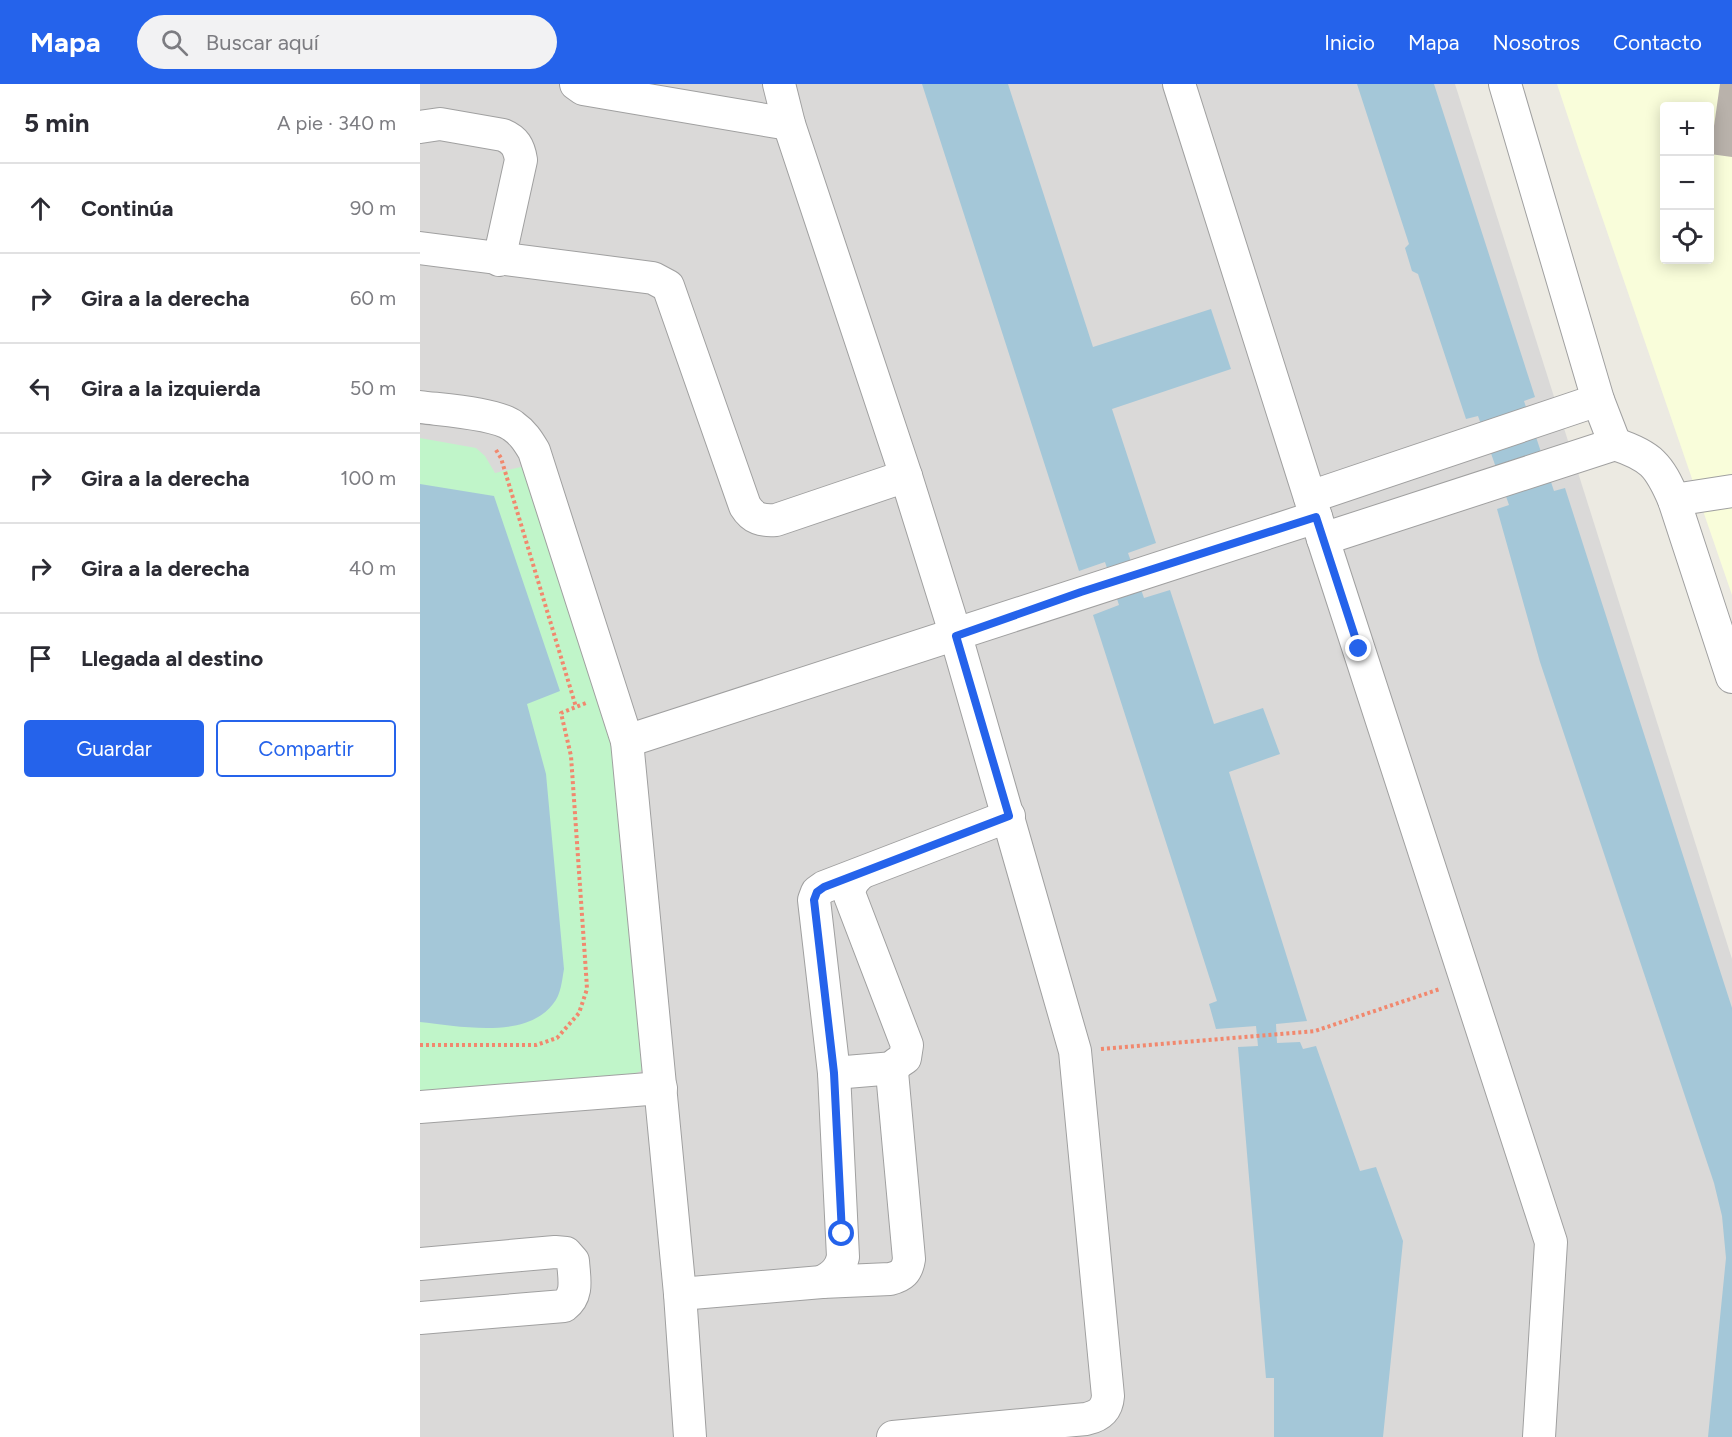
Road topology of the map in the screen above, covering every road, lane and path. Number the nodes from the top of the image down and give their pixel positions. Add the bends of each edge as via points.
1 (576, 84) edge
2 (779, 84) edge
3 (1179, 84) edge
4 (1505, 84) edge
5 (789, 124) junction
6 (420, 127) edge
7 (420, 249) edge
8 (499, 260) junction
9 (1598, 400) junction
10 (420, 407) edge
11 (1615, 444) junction
12 (494, 448) dead end
13 (906, 476) junction
14 (1732, 492) edge
15 (1674, 500) junction
16 (1316, 518) junction
17 (956, 636) junction
18 (1732, 677) edge
19 (627, 741) junction
20 (1009, 816) junction
21 (859, 875) junction
22 (1466, 980) junction
23 (420, 1045) edge
24 (1076, 1051) junction
25 (894, 1068) junction
26 (834, 1073) junction
27 (661, 1088) junction
28 (420, 1107) edge
29 (420, 1264) edge
30 (822, 1282) junction
31 (680, 1294) junction
32 (420, 1318) edge
33 (690, 1437) edge
34 (892, 1437) edge
35 (1539, 1437) edge

1 - 5 street via 583,89
2 - 5 street
3 - 16 street
4 - 9 street
5 - 13 street
6 - 8 street via 440,124 503,135 516,144 521,160
7 - 8 street
8 - 13 street via 653,278 668,286 745,506 758,519 776,520
9 - 11 street
9 - 16 street via 1473,441
10 - 19 street via 497,419 525,436 534,452
11 - 15 street via 1639,452 1651,461 1665,478
11 - 16 street via 1488,486
12 - 23 path via 501,458 576,707 561,713 572,756 587,990 579,1013 557,1038 536,1045
13 - 17 street
14 - 15 street
15 - 18 street
16 - 17 street
16 - 22 street
17 - 19 street
17 - 20 street
19 - 27 street
20 - 21 street
20 - 24 street
21 - 25 street via 852,881 850,896 907,1045 905,1058
21 - 26 street via 824,887 814,900
22 - 24 path via 1315,1031
22 - 35 street via 1551,1242
24 - 34 street via 1108,1404 1096,1417 1086,1419
25 - 26 street
25 - 30 street via 907,1269 890,1279
26 - 30 street via 843,1257 841,1267
27 - 28 street
27 - 31 street
29 - 32 street via 566,1253 573,1261 574,1293 564,1306
30 - 31 street
31 - 33 street

